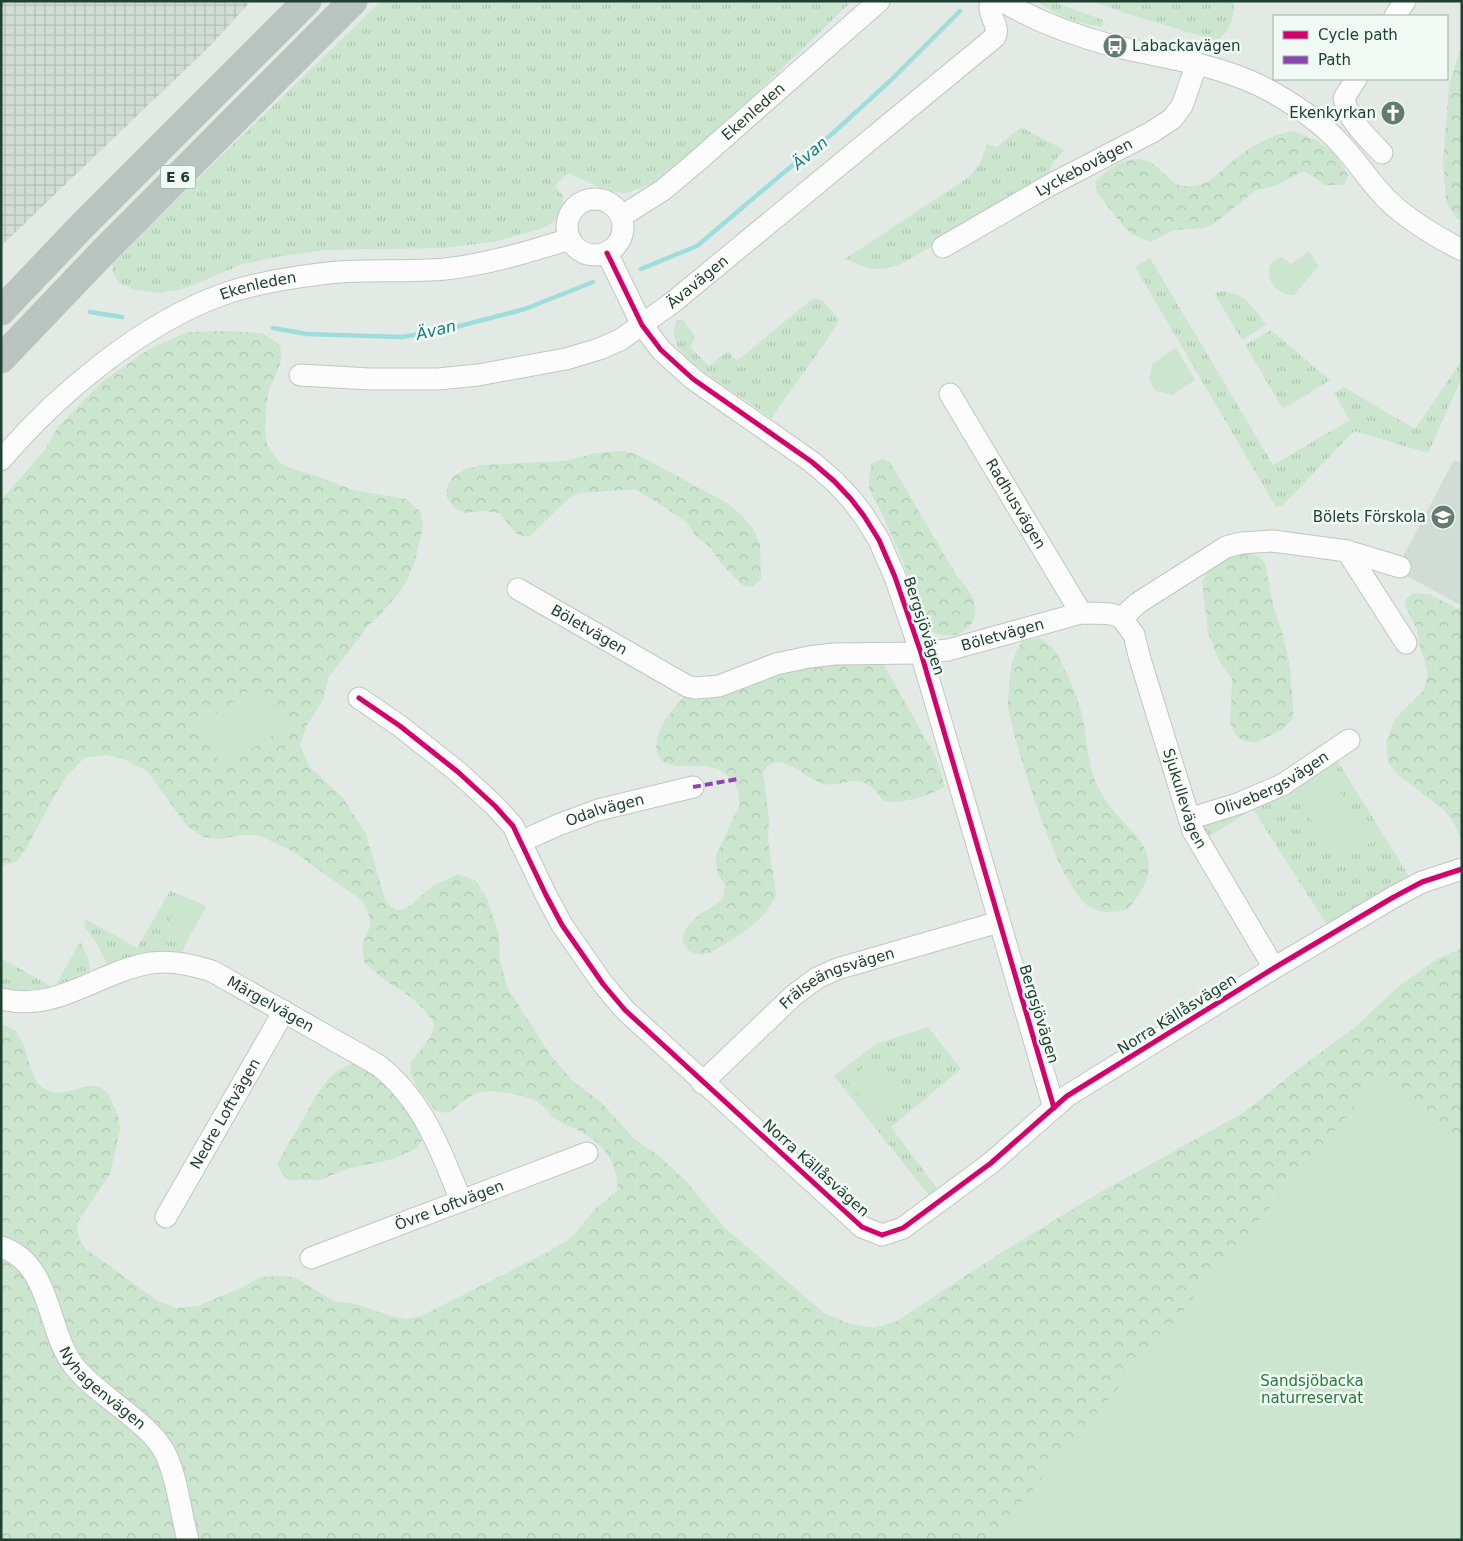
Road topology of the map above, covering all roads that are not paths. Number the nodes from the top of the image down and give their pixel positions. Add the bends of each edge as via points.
1 (307, 1) edge
2 (353, 1) edge
3 (879, 1) edge
4 (991, 1) edge
5 (1002, 1) edge
6 (1197, 63) junction
7 (1355, 80) edge
8 (1382, 153) dead end
9 (622, 216) junction
10 (570, 240) junction
11 (943, 247) dead end
12 (1462, 250) edge
13 (607, 253) junction
14 (1, 311) edge
15 (642, 325) junction
16 (1, 359) edge
17 (300, 375) dead end
18 (950, 394) dead end
19 (1, 460) edge
20 (1347, 551) junction
21 (1400, 567) dead end
22 (518, 589) dead end
23 (1081, 613) junction
24 (1122, 618) junction
25 (1406, 644) dead end
26 (921, 653) junction
27 (359, 698) dead end
28 (1348, 740) dead end
29 (693, 787) dead end
30 (1189, 819) junction
31 (520, 842) junction
32 (1462, 870) edge
33 (999, 922) junction
34 (1274, 968) junction
35 (1, 999) edge
36 (284, 1011) junction
37 (702, 1082) junction
38 (1054, 1108) junction
39 (587, 1153) dead end
40 (461, 1201) junction
41 (166, 1217) dead end
42 (1, 1247) edge
43 (310, 1258) dead end
44 (188, 1540) edge

1 - 14 highway, E 6
2 - 16 highway, E 6
3 - 9 street, Ekenleden via 664,190
4 - 15 street, Ävavägen via 989,9 996,27 995,37
5 - 6 street via 1040,20 1091,39
6 - 11 street, Lyckebovägen via 1182,106 1172,119
6 - 12 street via 1241,77 1298,107 1333,136 1397,209
7 - 8 street via 1344,98 1348,114
9 - 10 street via 605,200 582,202 574,207 567,222
9 - 13 street via 622,238
10 - 13 street via 583,252
10 - 19 street, Ekenleden via 478,265 322,273 224,294 172,319 126,347 50,408
13 - 15 street, Bergsjövägen
15 - 17 street, Ävavägen via 599,349 566,359 478,375 411,379
15 - 26 street, Bergsjövägen via 661,350 693,379 812,462 851,499 879,540
18 - 23 street, Radhusvägen
20 - 21 street
20 - 24 street via 1274,541 1226,547 1138,603
20 - 25 street
22 - 26 street, Böletvägen via 686,686 695,688 719,686 792,660 834,654
23 - 24 street, Böletvägen via 1108,613
23 - 26 street, Böletvägen via 966,646
24 - 30 street, Sjukullevägen via 1134,635
26 - 33 street, Bergsjövägen
27 - 31 street, Norra Källåsvägen via 458,772 513,826
28 - 30 street, Olivebergsvägen via 1282,785
29 - 31 street, Odalvägen via 598,810
30 - 34 street, Sjukullevägen via 1206,855
31 - 37 street, Norra Källåsvägen via 562,925 603,984 625,1010
32 - 34 street, Norra Källåsvägen via 1422,882
33 - 37 street, Frälseängsvägen via 837,969 817,978 794,995
33 - 38 street, Bergsjövägen
34 - 38 street, Norra Källåsvägen via 1067,1096
35 - 36 street, Märgelvägen via 18,1002 50,998 129,969 172,962 212,971
36 - 40 street, Märgelvägen via 378,1065 398,1082 430,1128
36 - 41 street, Nedre Loftvägen
37 - 38 street, Norra Källåsvägen via 862,1227 882,1235 903,1228 991,1163
39 - 40 street, Övre Loftvägen
40 - 43 street, Övre Loftvägen
42 - 44 street, Nyhagenvägen via 12,1250 23,1260 45,1293 63,1348 73,1366 93,1387 158,1441 171,1469

